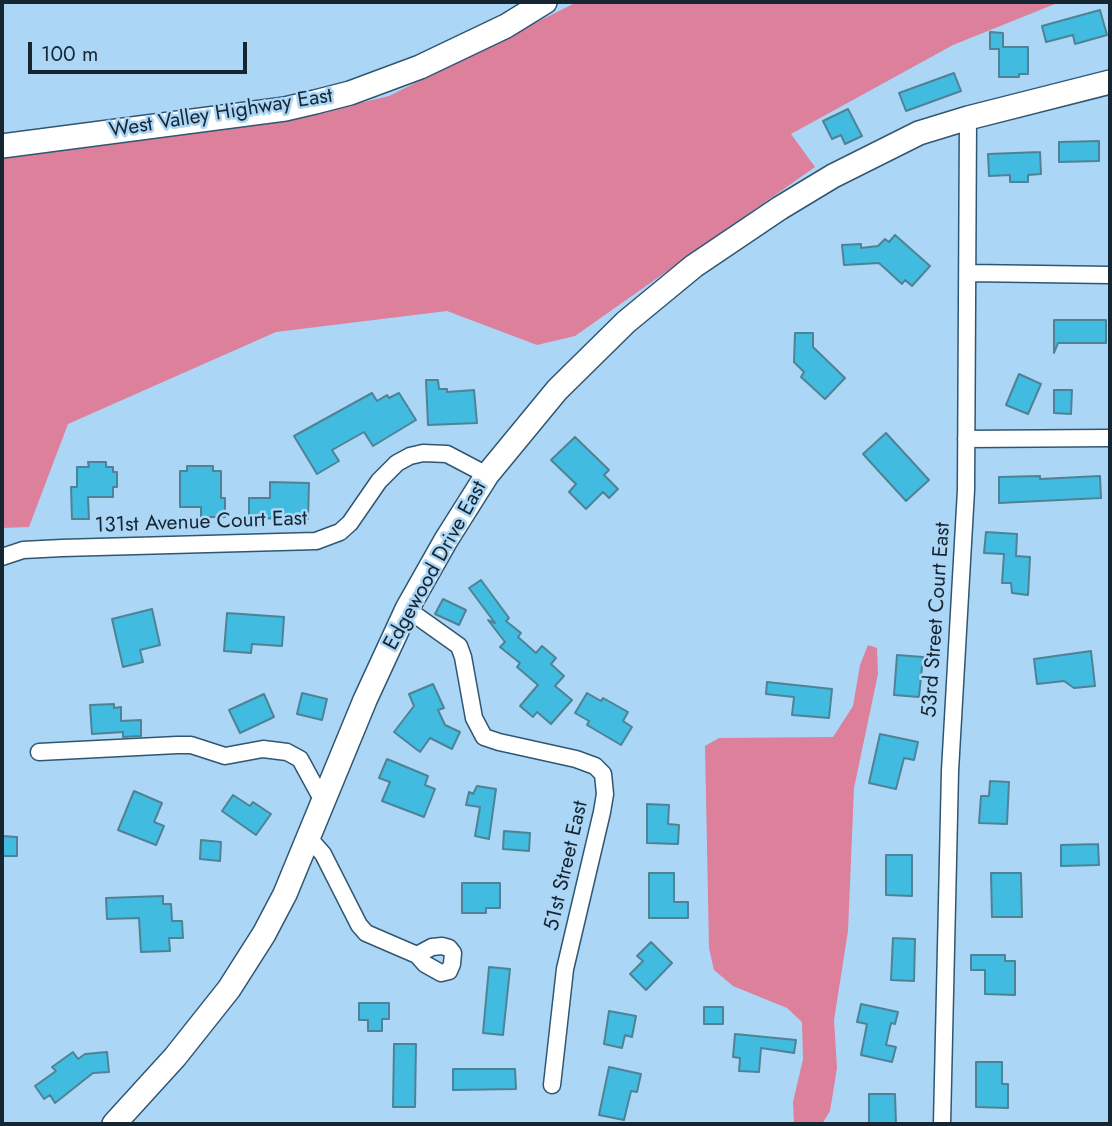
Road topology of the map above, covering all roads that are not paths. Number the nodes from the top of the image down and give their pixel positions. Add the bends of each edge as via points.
1 (545, 2) edge
2 (1110, 82) edge
3 (968, 118) junction
4 (2, 146) edge
5 (969, 272) junction
6 (1110, 275) edge
7 (1110, 438) edge
8 (966, 439) junction
9 (487, 475) junction
10 (2, 557) edge
11 (407, 609) junction
12 (39, 752) dead end
13 (324, 803) junction
14 (308, 837) junction
15 (417, 955) dead end
16 (552, 1084) dead end
17 (114, 1124) edge
18 (942, 1124) edge

1 - 4 street, West Valley Highway East via 420,67 350,93 285,108
2 - 3 street, Edgewood Drive East
3 - 5 street, 53rd Street Court East
3 - 9 street, Edgewood Drive East via 919,133 832,176 694,266 626,322 557,390
5 - 6 street
5 - 8 street, 53rd Street Court East
7 - 8 street
8 - 18 street, 53rd Street Court East via 950,771
9 - 10 street, 131st Avenue Court East via 447,454 410,456 379,481 340,532 316,541 62,548 23,550
9 - 11 street, Edgewood Drive East
11 - 13 street, Edgewood Drive East
11 - 16 street, 51st Street East via 459,646 474,715 484,737 576,759 603,774 606,794 565,969
12 - 13 street via 191,745 225,756 263,749 287,752 299,759
13 - 14 street, Edgewood Drive East
14 - 15 street via 323,853 359,925 375,938
14 - 17 street, Edgewood Drive East via 285,894 229,989

